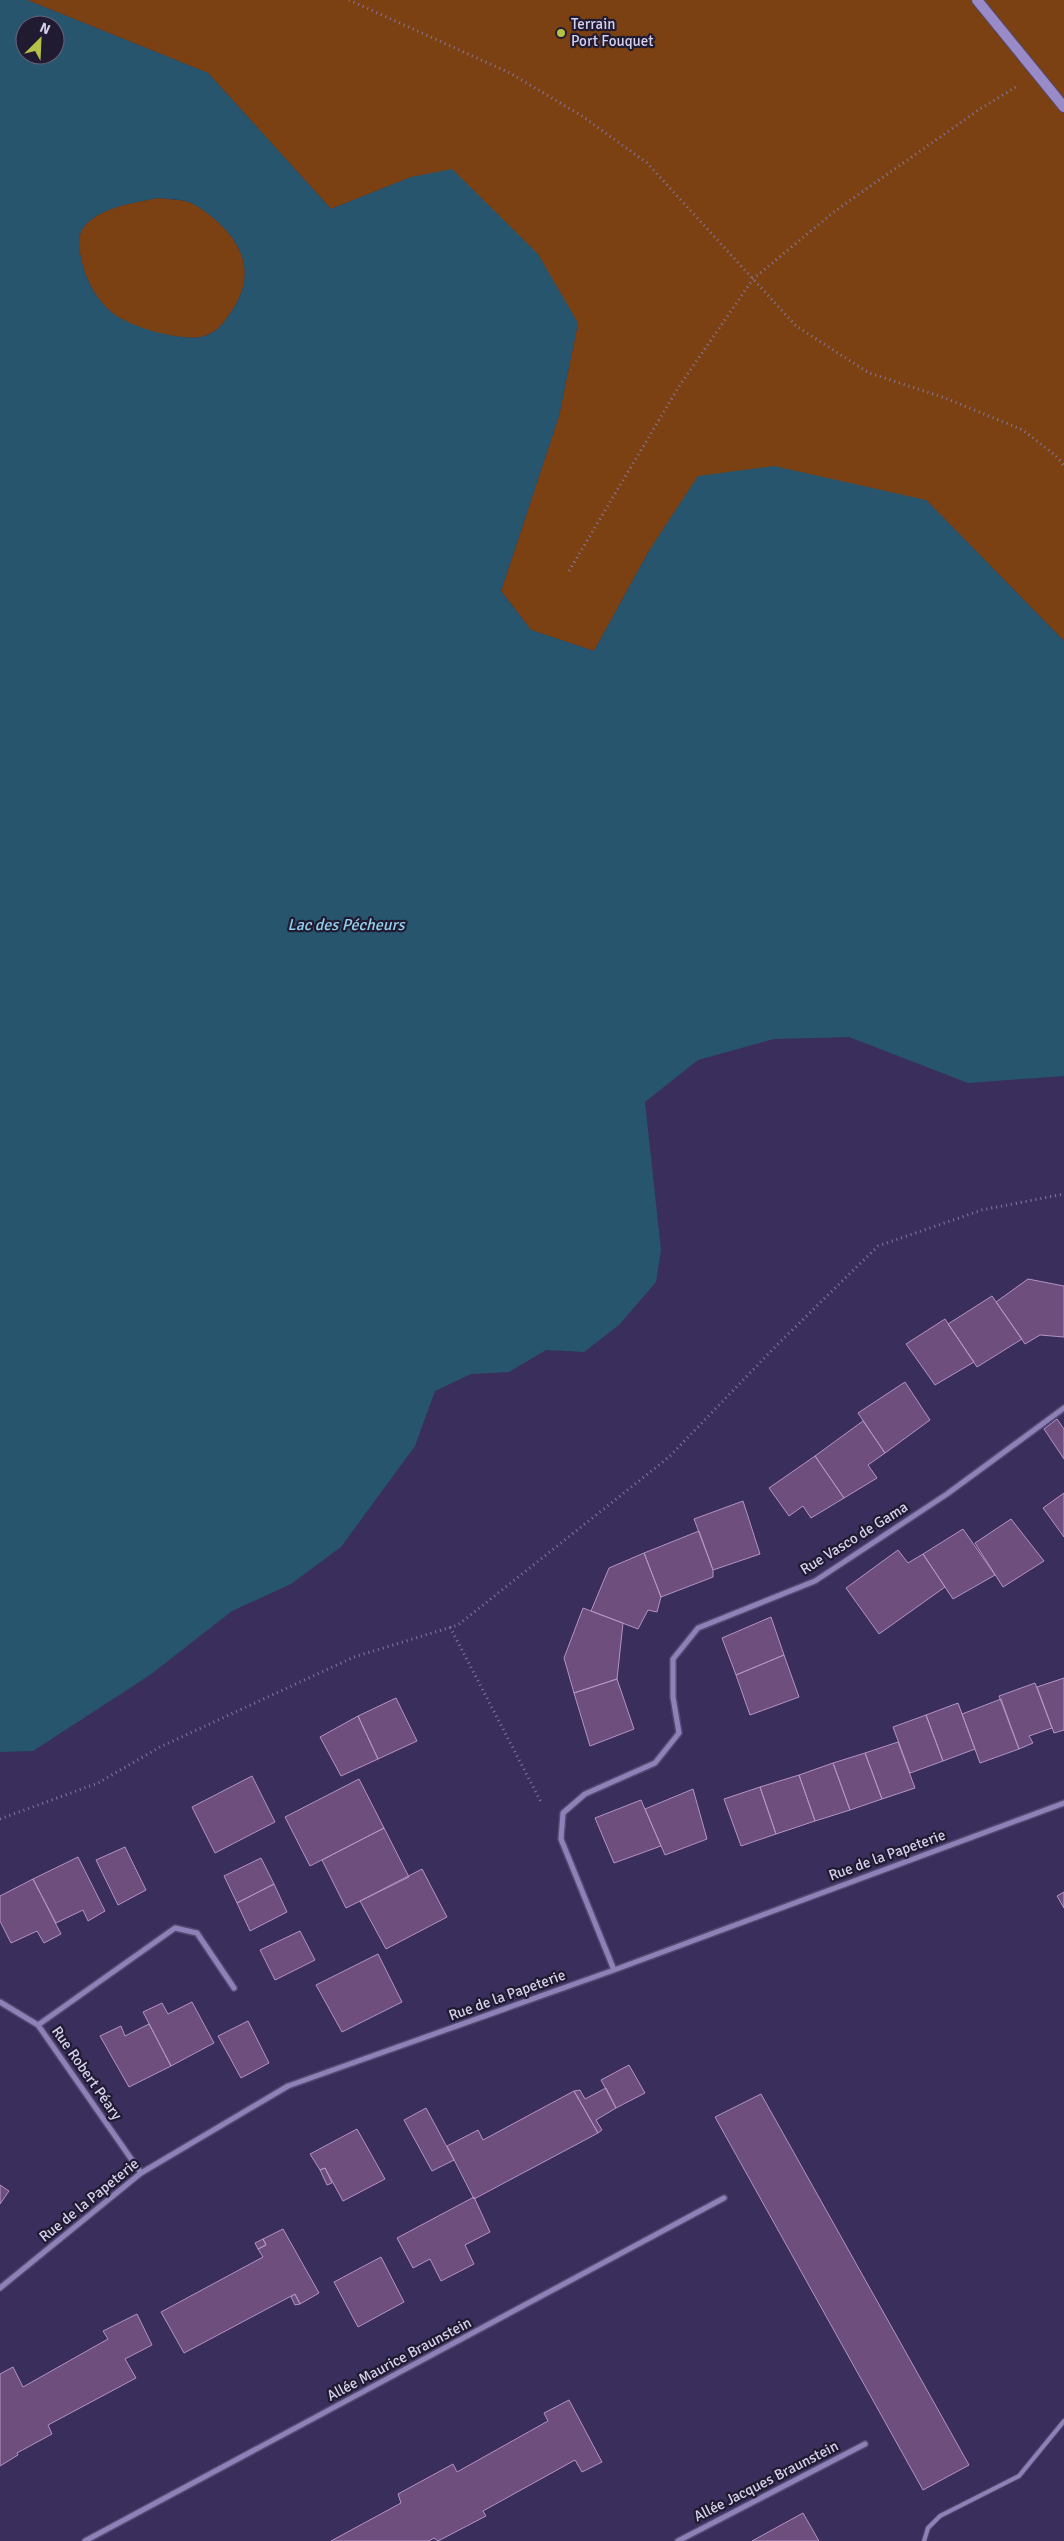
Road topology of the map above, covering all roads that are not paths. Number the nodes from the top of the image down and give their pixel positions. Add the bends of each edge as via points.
1 (977, 0) edge
2 (1064, 107) edge
3 (1064, 1408) edge
4 (1064, 1803) edge
5 (614, 1970) junction
6 (234, 1988) dead end
7 (0, 2002) edge
8 (38, 2025) junction
9 (140, 2173) junction
10 (724, 2198) dead end
11 (0, 2288) edge
12 (1064, 2422) edge
13 (865, 2444) dead end
14 (85, 2541) edge
15 (678, 2541) edge
16 (924, 2541) edge

1 - 2 main road
3 - 5 street, Rue Vasco de Gama via 947,1494 815,1581 698,1628 673,1660 673,1697 679,1733 655,1763 585,1794 563,1814 561,1839
4 - 5 street, Rue de la Papeterie
5 - 9 street, Rue de la Papeterie via 288,2086
6 - 8 street via 197,1933 175,1928
7 - 8 street, Rue Robert Péary
8 - 9 street, Rue Robert Péary
9 - 11 street, Rue de la Papeterie
10 - 14 street, Allée Maurice Braunstein
12 - 16 lane via 1020,2476 940,2516 928,2528
13 - 15 street, Allée Jacques Braunstein

